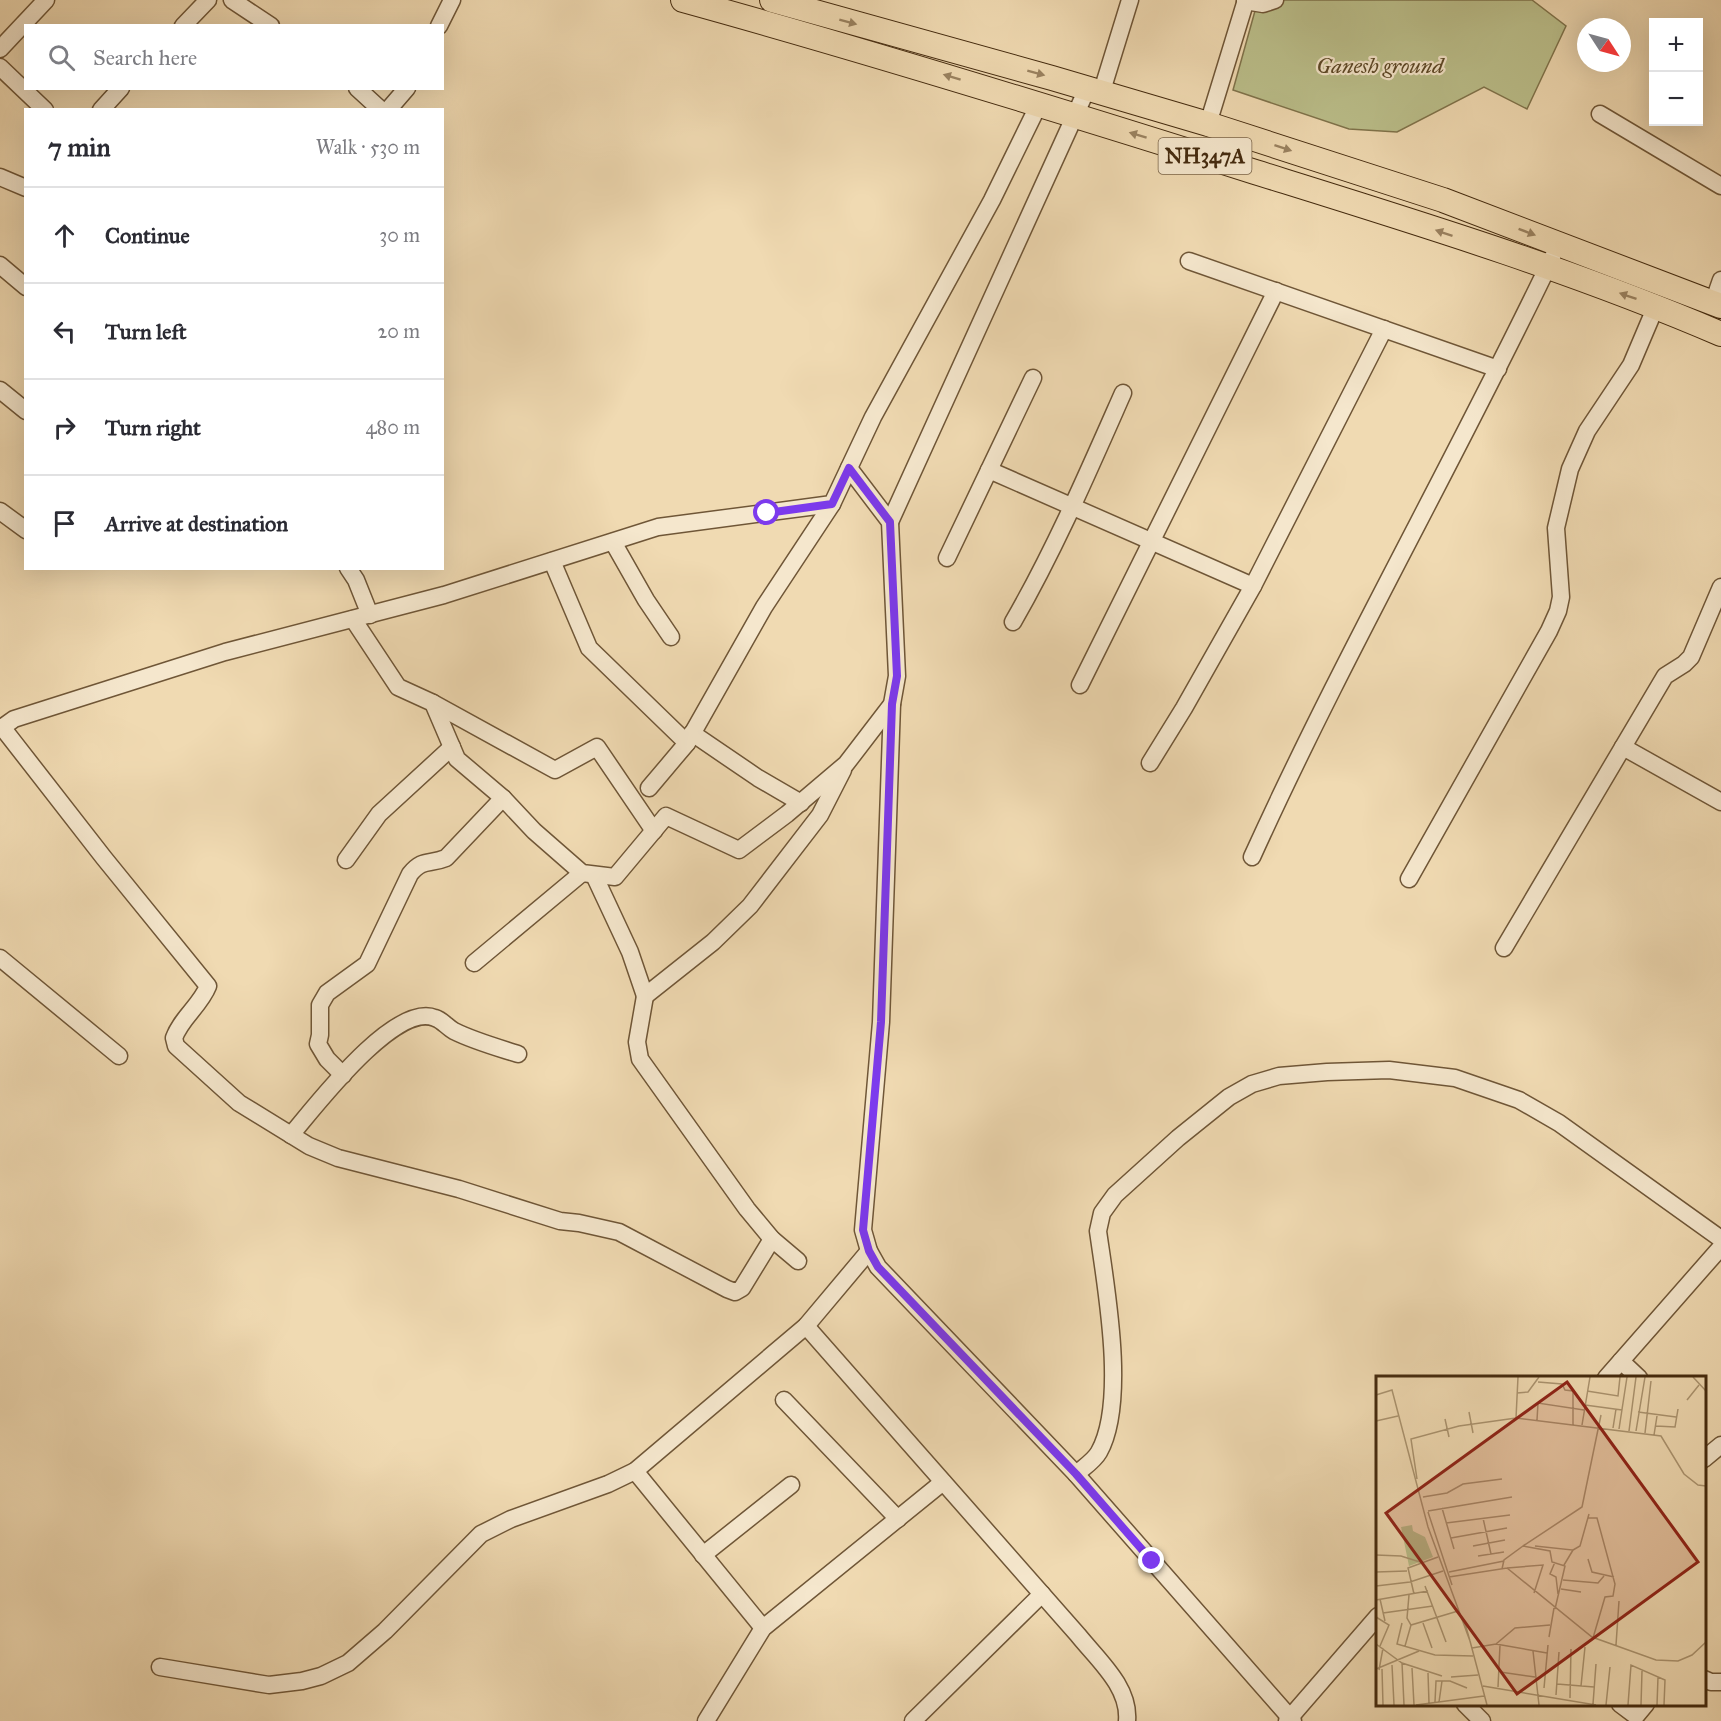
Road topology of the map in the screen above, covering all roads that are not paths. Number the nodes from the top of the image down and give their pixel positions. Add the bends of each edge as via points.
1 (46, 0) edge
2 (208, 0) edge
3 (232, 0) edge
4 (452, 0) edge
5 (683, 0) edge
6 (1130, 0) edge
7 (1275, 0) edge
8 (778, 1) edge
9 (1246, 1) edge
10 (185, 24) edge
11 (268, 24) edge
12 (440, 24) edge
13 (0, 49) edge
14 (0, 67) edge
15 (24, 90) edge
16 (24, 90) edge
17 (119, 90) edge
18 (359, 90) edge
19 (406, 90) edge
20 (407, 90) edge
21 (1094, 91) junction
22 (1039, 104) junction
23 (43, 108) edge
24 (103, 108) edge
25 (379, 108) edge
26 (390, 108) edge
27 (408, 108) edge
28 (1600, 114) dead end
29 (1075, 115) junction
30 (1208, 124) junction
31 (0, 177) edge
32 (1721, 186) edge
33 (24, 187) edge
34 (1559, 244) junction
35 (1189, 261) dead end
36 (0, 265) edge
37 (1547, 268) junction
38 (1721, 280) edge
39 (24, 285) edge
40 (1276, 291) junction
41 (1717, 304) edge
42 (1656, 306) junction
43 (1384, 329) junction
44 (1721, 334) edge
45 (1498, 369) junction
46 (1033, 378) dead end
47 (0, 390) edge
48 (1123, 393) dead end
49 (24, 409) edge
50 (849, 468) junction
51 (989, 470) junction
52 (832, 504) junction
53 (1072, 507) junction
54 (0, 511) edge
55 (890, 522) junction
56 (24, 529) edge
57 (613, 542) junction
58 (1152, 542) junction
59 (947, 558) dead end
60 (552, 561) junction
61 (349, 570) edge
62 (1253, 586) junction
63 (1721, 587) edge
64 (370, 615) junction
65 (353, 619) junction
66 (1013, 622) dead end
67 (670, 637) dead end
68 (1080, 685) dead end
69 (433, 703) junction
70 (892, 704) junction
71 (1, 728) edge
72 (690, 738) junction
73 (452, 747) junction
74 (1623, 747) junction
75 (1150, 762) dead end
76 (846, 764) junction
77 (649, 788) dead end
78 (503, 798) junction
79 (1721, 802) edge
80 (801, 803) junction
81 (654, 831) junction
82 (1251, 857) dead end
83 (346, 860) dead end
84 (588, 874) junction
85 (1409, 879) dead end
86 (1504, 948) dead end
87 (0, 958) edge
88 (474, 963) dead end
89 (645, 996) junction
90 (518, 1054) dead end
91 (119, 1056) dead end
92 (343, 1075) junction
93 (291, 1135) junction
94 (772, 1239) junction
95 (1721, 1239) edge
96 (1721, 1247) edge
97 (869, 1251) junction
98 (798, 1261) dead end
99 (806, 1326) junction
100 (1621, 1361) junction
101 (1607, 1376) edge
102 (1638, 1376) edge
103 (784, 1401) dead end
104 (1714, 1443) edge
105 (1706, 1456) edge
106 (635, 1471) junction
107 (1076, 1474) junction
108 (944, 1482) junction
109 (791, 1485) dead end
110 (898, 1519) junction
111 (704, 1555) junction
112 (1042, 1594) junction
113 (1376, 1619) edge
114 (763, 1628) junction
115 (160, 1667) dead end
116 (1706, 1680) edge
117 (1721, 1682) edge
118 (1467, 1706) edge
119 (1624, 1706) edge
120 (1641, 1714) edge
121 (1290, 1720) edge
122 (706, 1721) edge
123 (913, 1721) edge
124 (1127, 1721) edge
125 (1482, 1721) edge

1 - 13 street
2 - 10 street
3 - 11 street
4 - 12 street
22 -> 5 highway, NH347A
6 - 21 street
7 - 9 street via 1263,4
8 -> 21 highway, NH347A
9 - 30 street
14 - 16 street
15 - 23 street
17 - 24 street
18 - 25 street
19 - 26 street
20 - 27 street
21 - 29 street
21 - 30 highway, NH347A
22 - 29 highway, NH347A
22 - 50 street
28 - 32 street
37 -> 29 highway, NH347A
29 - 55 street
30 -> 34 highway, NH347A via 1443,200
31 - 33 street
34 - 37 street
34 - 41 highway, NH347A
35 - 40 street
36 - 39 street
42 -> 37 highway, NH347A
37 - 45 street
38 - 41 street
40 - 43 street
40 - 58 street
42 - 44 highway, NH347A
42 - 85 street via 1631,365 1587,431 1570,469 1556,528 1562,597 1558,611
43 - 45 street
43 - 62 street
45 - 82 street via 1285,783
46 - 51 street
47 - 49 street
48 - 53 street
50 - 52 street
50 - 55 street
51 - 53 street
51 - 59 street
52 - 57 street via 658,527
52 - 72 street via 764,607
53 - 58 street
53 - 66 street
54 - 56 street
55 - 70 street via 897,676
57 - 60 street
57 - 67 street
58 - 62 street
58 - 68 street
60 - 64 street
60 - 72 street via 589,648
61 - 64 street
62 - 75 street
63 - 74 street via 1691,657 1668,672
64 - 65 street
65 - 69 street via 398,687
65 - 71 street via 225,652 14,719
69 - 73 street
69 - 81 street via 555,770 597,747
70 - 76 street
70 - 97 street via 881,1022 863,1230
71 - 93 street via 208,986 178,1026 176,1046 239,1103
72 - 77 street
72 - 80 street
73 - 78 street via 457,759
73 - 83 street via 379,814
74 - 79 street
74 - 86 street
76 - 80 street
76 - 89 street via 820,815 750,906 713,942
78 - 84 street via 534,831
78 - 92 street via 446,858 416,866 367,963 323,999 318,1044
80 - 81 street via 739,850 666,816
81 - 84 street via 615,877
84 - 88 street
84 - 89 street via 630,952
87 - 91 street
89 - 94 street via 637,1042 640,1059
90 - 92 street via 473,1040 434,1017 419,1016 362,1052
92 - 93 street
93 - 94 street via 338,1158 459,1189 560,1221 619,1232 735,1292
94 - 98 street
95 - 107 street via 1559,1123 1519,1100 1455,1078 1389,1070 1279,1076 1252,1084 1228,1097 1178,1138 1131,1179 1102,1213 1098,1232 1113,1358 1111,1412 1099,1451
96 - 100 street
97 - 99 street
97 - 107 street via 878,1267
99 - 106 street
99 - 108 street
100 - 101 street
100 - 102 street
103 - 110 street
104 - 105 street
106 - 111 street
106 - 115 street via 481,1534 385,1631 348,1663 321,1676 269,1684
107 - 121 street
108 - 110 street
108 - 112 street
109 - 111 street
110 - 114 street
111 - 114 street
112 - 123 street
112 - 124 street via 1120,1686 1128,1708
113 - 121 street
114 - 122 street
116 - 117 street
118 - 125 street
119 - 120 street

